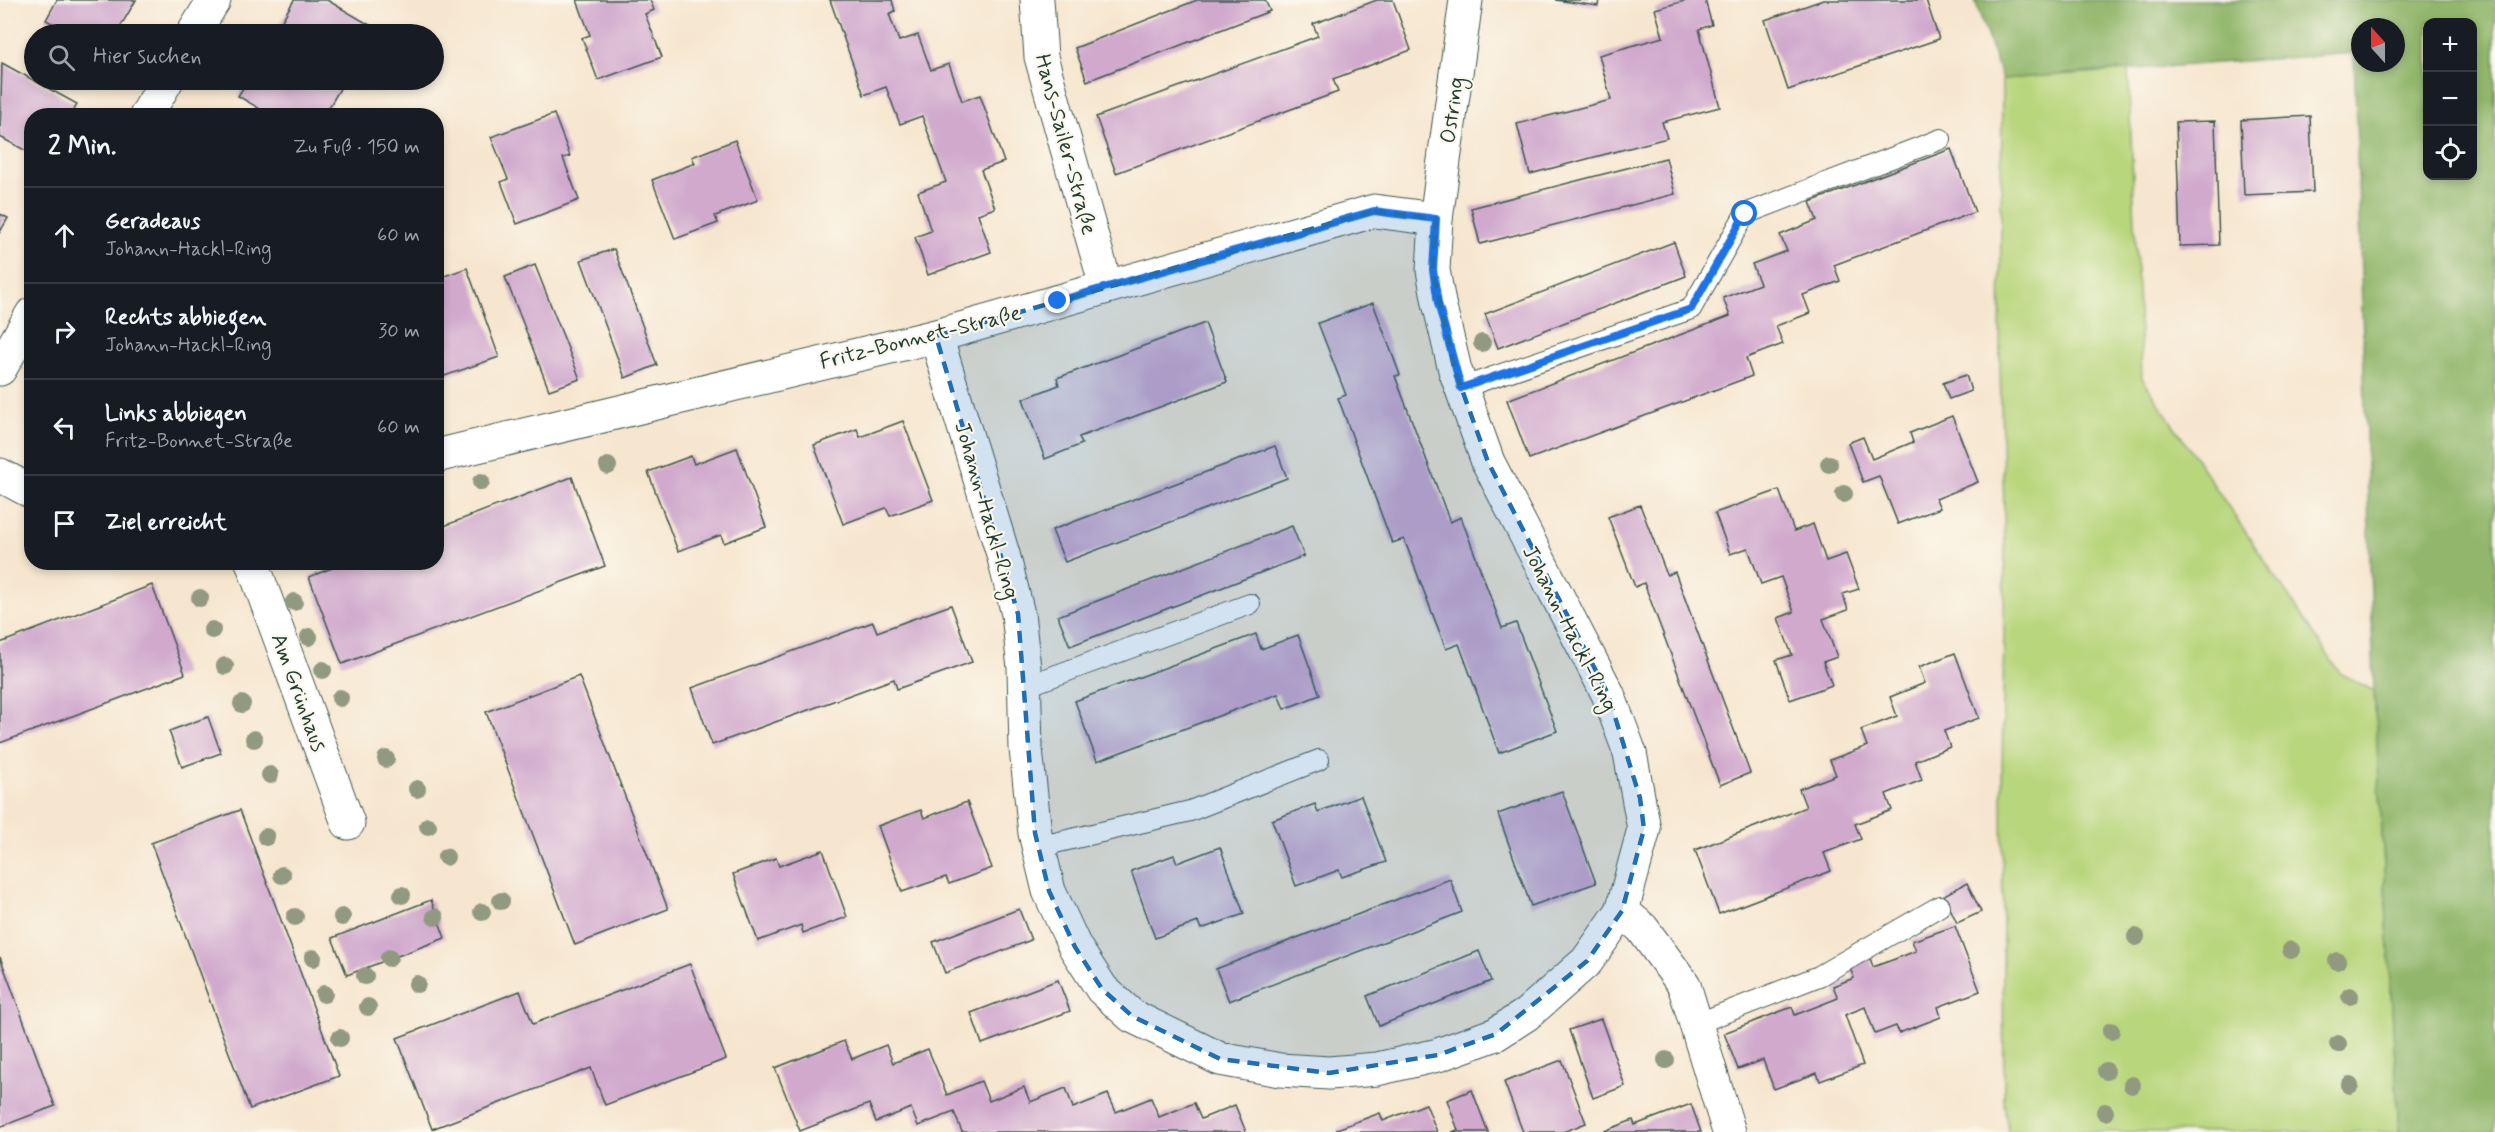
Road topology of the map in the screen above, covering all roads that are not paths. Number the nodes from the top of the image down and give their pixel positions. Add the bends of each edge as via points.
1 (214, 0) edge
2 (1037, 0) edge
3 (1466, 0) edge
4 (200, 24) edge
5 (161, 90) edge
6 (151, 108) edge
7 (1941, 139) dead end
8 (1436, 219) junction
9 (1106, 286) junction
10 (24, 328) edge
11 (936, 336) junction
12 (0, 369) edge
13 (1461, 388) junction
14 (444, 454) edge
15 (0, 475) edge
16 (24, 488) edge
17 (255, 570) edge
18 (1250, 604) dead end
19 (1024, 687) junction
20 (1319, 760) dead end
21 (348, 823) dead end
22 (1038, 847) junction
23 (1940, 906) dead end
24 (1622, 911) junction
25 (1696, 1024) junction
26 (1729, 1132) edge

1 - 4 street
2 - 9 street, Hans-Sailer-Straße via 1041,57
3 - 8 street, Ostring
5 - 6 street
7 - 13 lane via 1745,214 1691,309
8 - 9 street, Fritz-Bonnet-Straße via 1374,211
8 - 13 street, Johann-Hackl-Ring via 1433,270
9 - 11 street, Fritz-Bonnet-Straße
10 - 12 street
11 - 14 street, Fritz-Bonnet-Straße
11 - 19 street, Johann-Hackl-Ring via 1003,554 1018,614
13 - 24 street, Johann-Hackl-Ring via 1488,462 1608,694 1630,753 1644,829
15 - 16 street
17 - 21 street, Am Grünhaus
18 - 19 lane
19 - 22 street, Johann-Hackl-Ring via 1026,749
20 - 22 lane via 1190,811
22 - 24 street, Johann-Hackl-Ring via 1049,891 1075,947 1102,989 1132,1016 1220,1059 1280,1070 1329,1073 1377,1069 1438,1055 1496,1034 1527,1014 1587,961
23 - 25 lane via 1819,976
24 - 25 street via 1642,928 1670,963 1684,985
25 - 26 street

